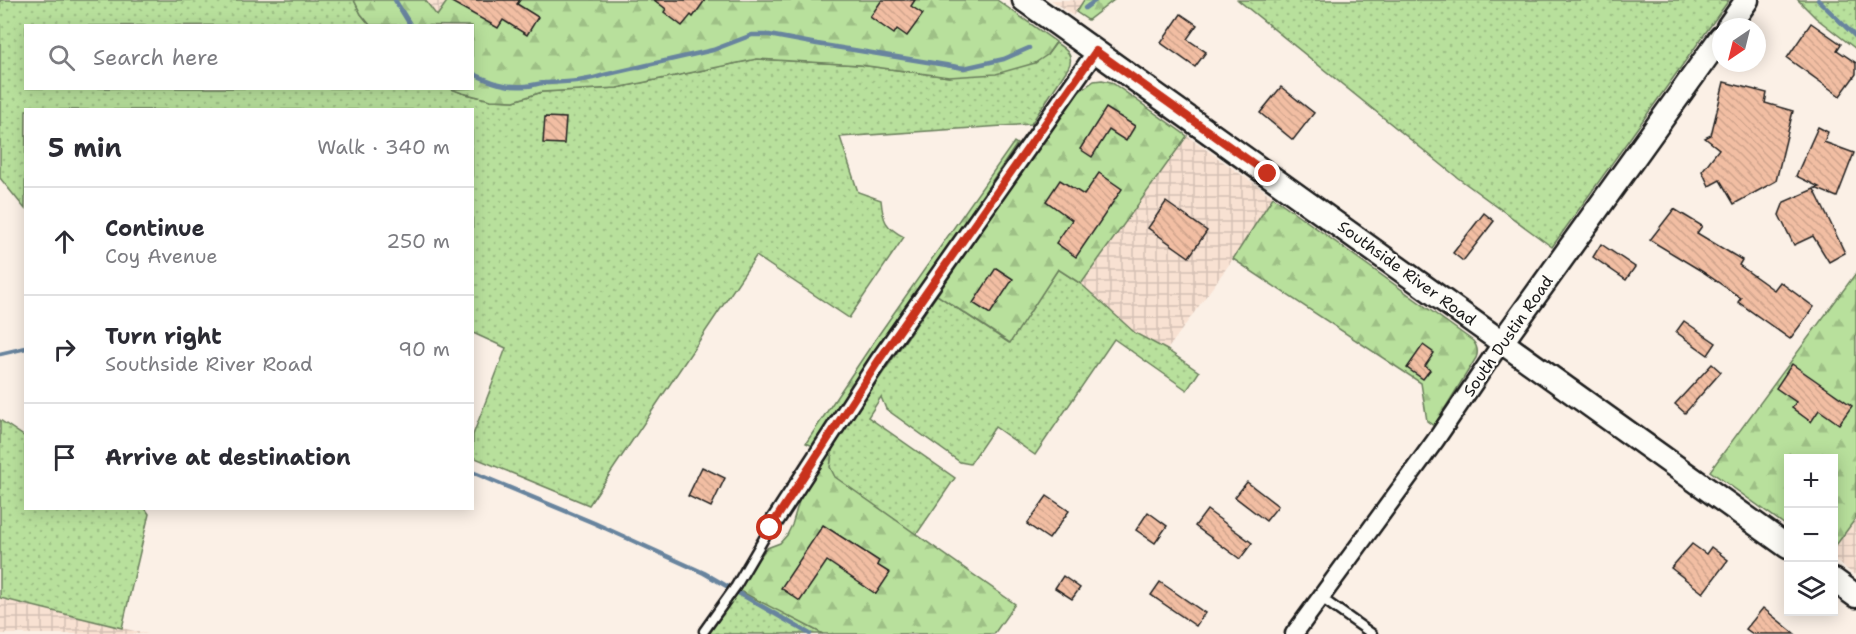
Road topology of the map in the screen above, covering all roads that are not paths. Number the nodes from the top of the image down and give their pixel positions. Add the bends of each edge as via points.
1 (1024, 0) edge
2 (1747, 0) edge
3 (1734, 18) edge
4 (1712, 50) edge
5 (1096, 51) junction
6 (1502, 342) junction
7 (770, 528) joint
8 (1784, 544) edge
9 (1838, 583) edge
10 (1856, 596) edge
11 (1320, 597) junction
12 (704, 631) dead end
13 (1294, 634) edge
14 (1372, 634) edge

1 - 5 main road, Southside River Road
2 - 3 main road
4 - 6 main road, South Dustin Road
5 - 6 main road, Southside River Road
5 - 7 street via 879,360
6 - 8 main road, Southside River Road
6 - 11 street, South Dustin Road via 1436,441
7 - 12 lane
9 - 10 main road
11 - 13 street, South Dustin Road
11 - 14 lane

